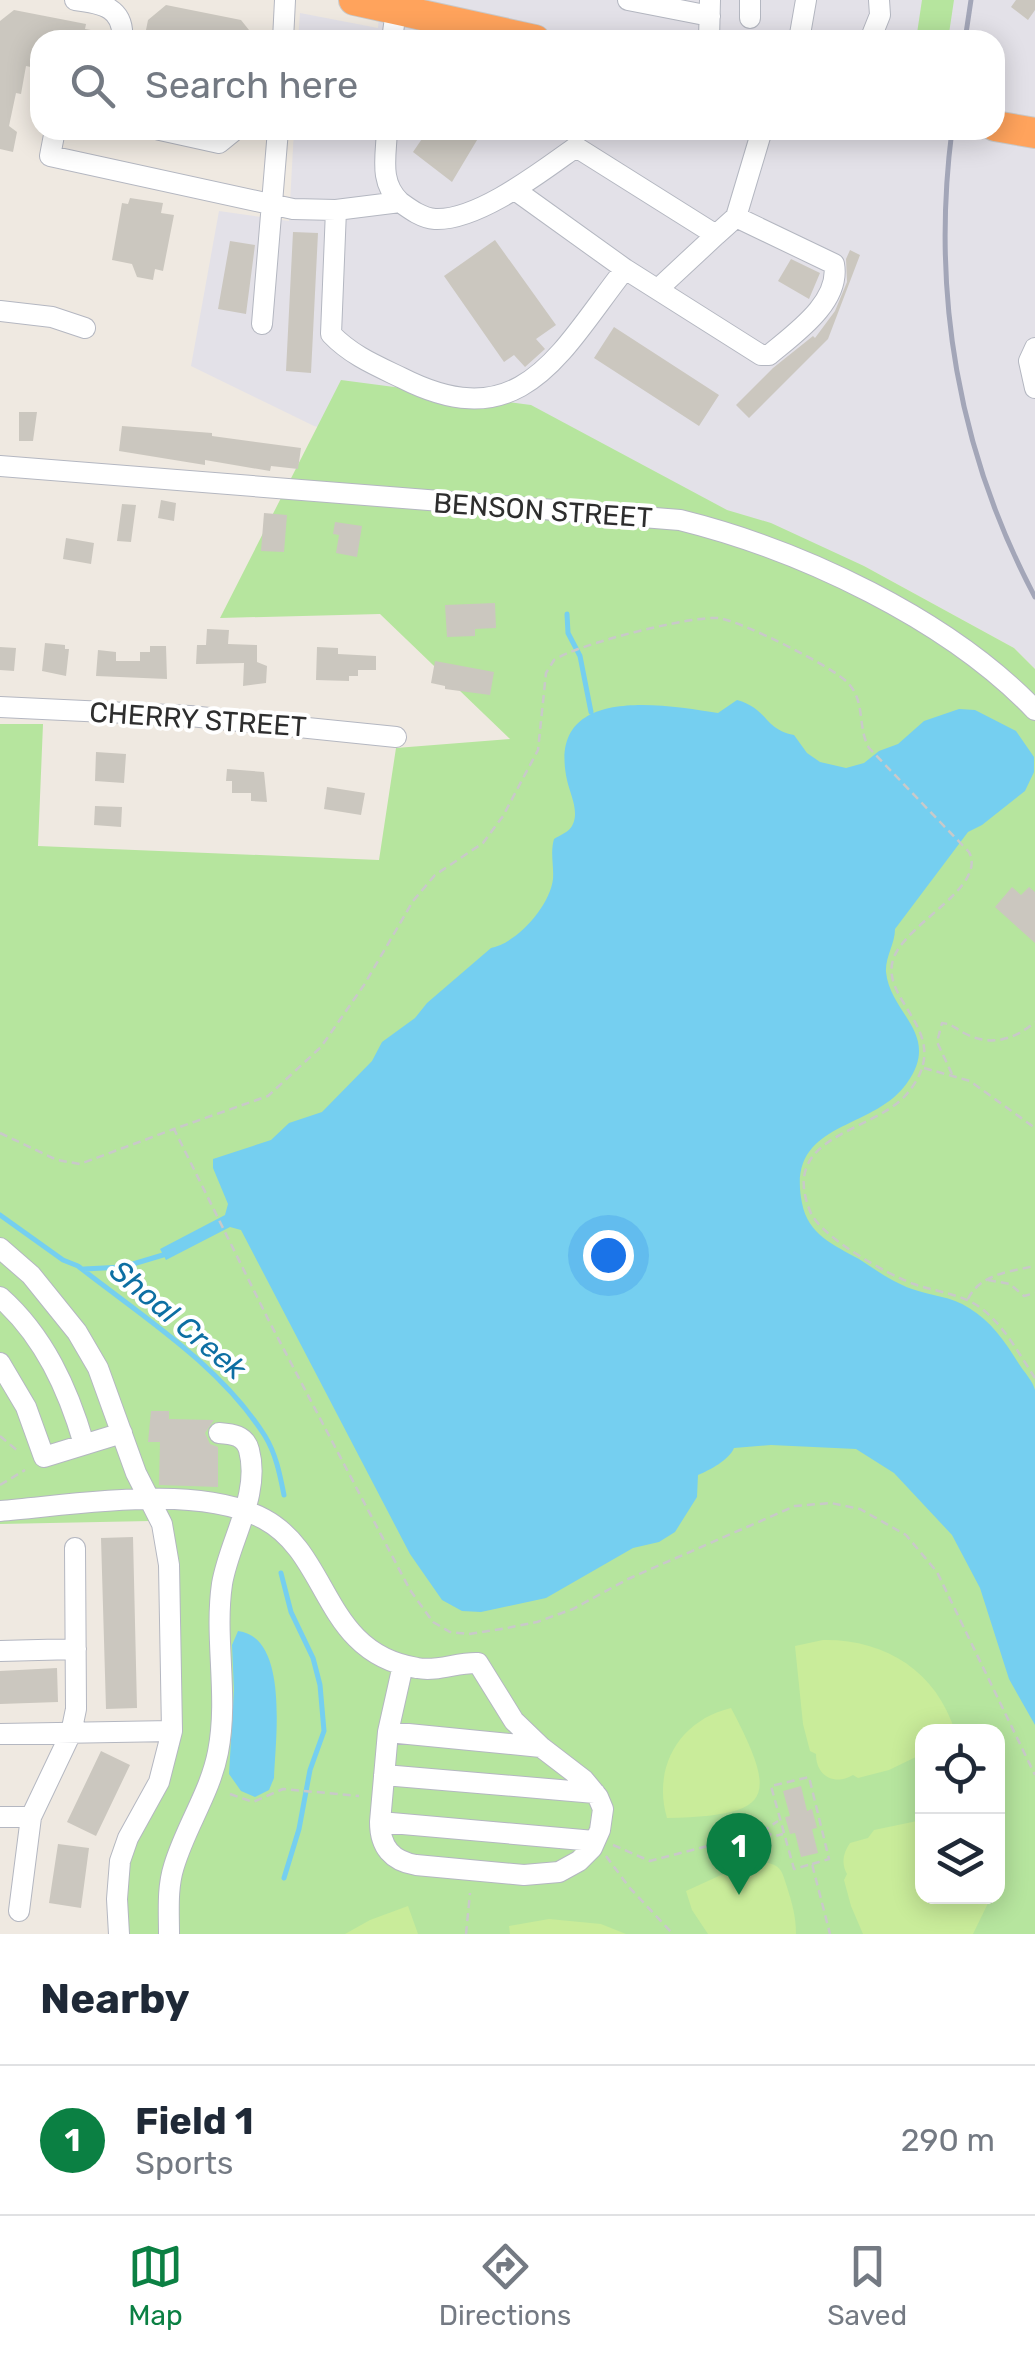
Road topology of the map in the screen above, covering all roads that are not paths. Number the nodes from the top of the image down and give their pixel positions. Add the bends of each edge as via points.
1 (74, 0) edge
2 (285, 0) edge
3 (628, 0) edge
4 (806, 0) edge
5 (878, 0) edge
6 (710, 8) edge
7 (376, 11) edge
8 (122, 30) edge
9 (284, 30) edge
10 (480, 30) edge
11 (802, 30) edge
12 (874, 30) edge
13 (53, 140) edge
14 (277, 140) edge
15 (386, 140) edge
16 (759, 140) edge
17 (515, 190) junction
18 (400, 202) junction
19 (274, 205) junction
20 (336, 210) junction
21 (736, 217) junction
22 (716, 236) junction
23 (625, 268) junction
24 (658, 289) junction
25 (0, 312) edge
26 (262, 324) dead end
27 (86, 328) dead end
28 (1035, 348) edge
29 (1035, 388) edge
30 (0, 466) edge
31 (0, 707) edge
32 (1035, 710) edge
33 (396, 737) dead end
34 (0, 1248) edge
35 (32, 1276) junction
36 (2, 1301) edge
37 (0, 1363) edge
38 (122, 1433) junction
39 (219, 1433) dead end
40 (84, 1444) junction
41 (151, 1500) junction
42 (244, 1510) junction
43 (0, 1511) edge
44 (75, 1548) dead end
45 (76, 1649) junction
46 (0, 1652) edge
47 (403, 1665) junction
48 (172, 1732) junction
49 (388, 1732) junction
50 (0, 1734) edge
51 (71, 1734) junction
52 (542, 1747) junction
53 (384, 1775) junction
54 (595, 1793) junction
55 (0, 1817) edge
56 (31, 1817) junction
57 (380, 1822) junction
58 (600, 1844) junction
59 (19, 1911) dead end
60 (120, 1934) edge
61 (170, 1934) edge

1 - 8 street via 116,12
2 - 9 street
3 - 6 street
4 - 11 street
5 - 12 street
7 - 10 highway
13 - 19 street via 50,156
14 - 19 street
15 - 18 street via 384,179
16 - 21 street
17 - 18 street via 444,218 423,216
17 - 22 street via 576,147
17 - 23 street
18 - 20 street
19 - 20 street
19 - 26 street
20 - 23 street via 331,334 348,352 426,391 475,399 527,385
21 - 22 street
21 - 24 street via 834,264 836,276 816,316 769,355 761,354
22 - 24 street
23 - 24 street
25 - 27 street
28 - 29 street via 1029,361
30 - 32 street, BENSON STREET via 680,520 778,550 902,611 981,662
31 - 33 street, CHERRY STREET via 190,716
34 - 35 street
35 - 36 street
35 - 38 street via 98,1368
36 - 40 street via 33,1334 63,1384
37 - 40 street via 44,1456
38 - 40 street
38 - 41 street
39 - 42 street via 236,1435 248,1448
41 - 42 street
41 - 43 street
41 - 48 street via 169,1564
42 - 47 street via 288,1539 356,1639
42 - 61 street via 220,1600 218,1756 174,1866
44 - 45 street
45 - 46 street
45 - 51 street
47 - 49 street
47 - 52 street via 434,1670 478,1663 514,1721
48 - 51 street
48 - 60 street via 159,1782 120,1862
49 - 52 street
49 - 53 street
50 - 51 street
51 - 56 street
52 - 54 street
53 - 54 street
53 - 57 street
54 - 58 street via 603,1816
55 - 56 street
56 - 59 street
57 - 58 street
57 - 58 street via 382,1844 406,1863 524,1875 568,1868

